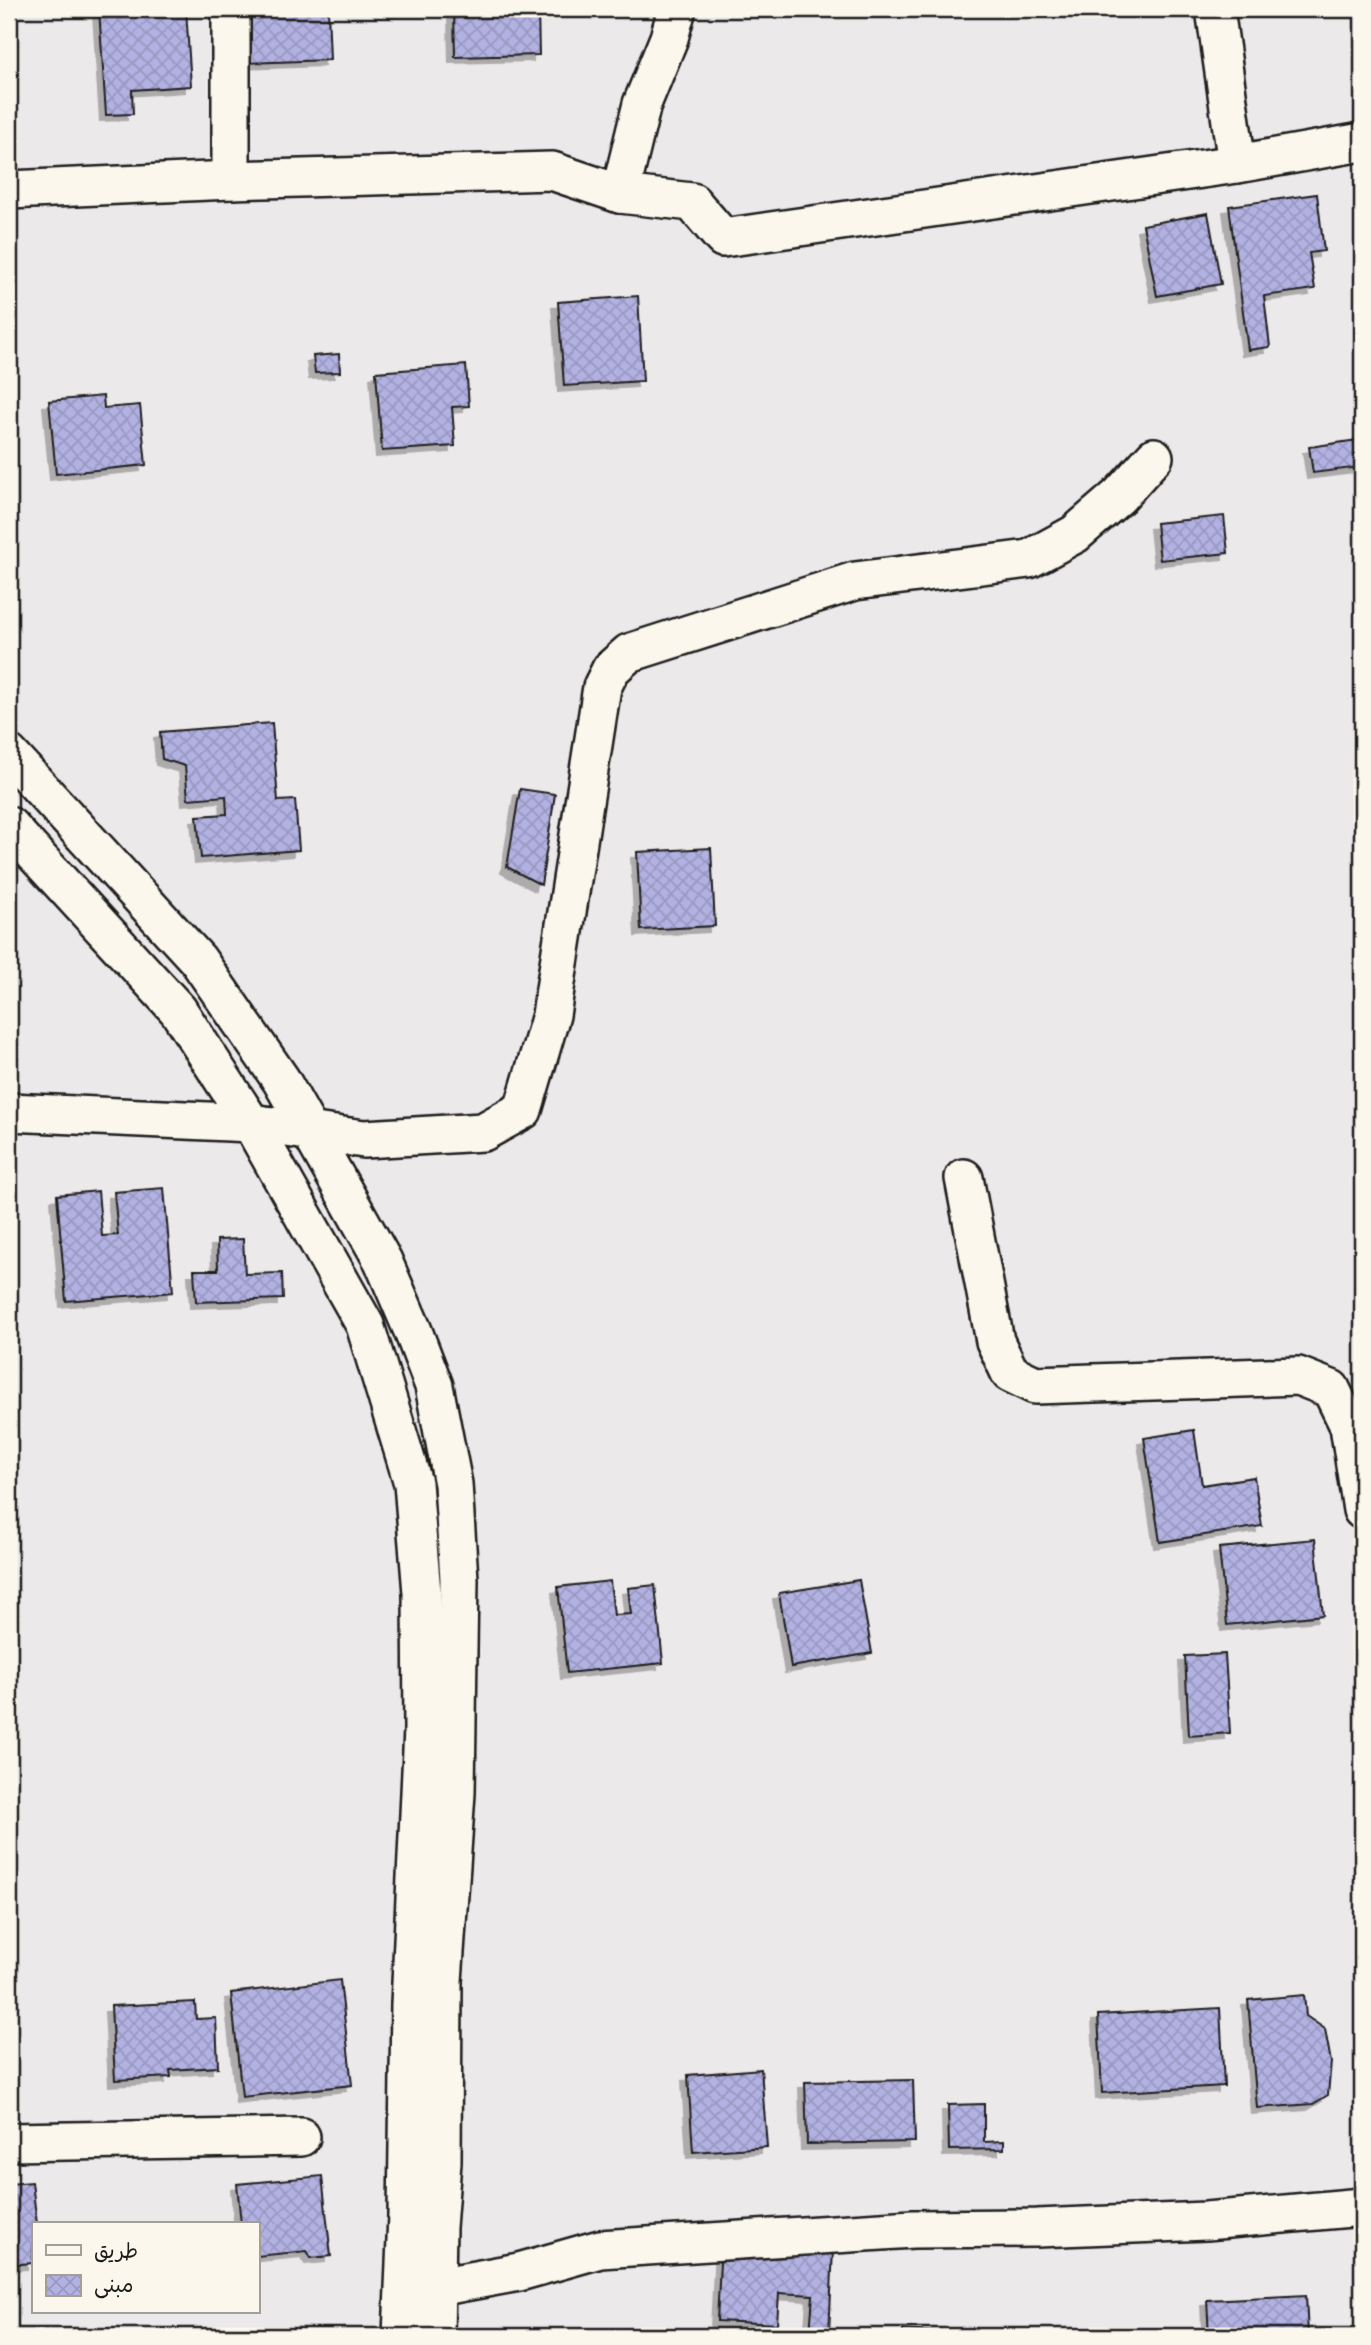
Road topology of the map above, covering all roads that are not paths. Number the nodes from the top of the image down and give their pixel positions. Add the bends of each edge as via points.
1 (231, 9) edge
2 (677, 9) edge
3 (1215, 9) edge
4 (1362, 142) edge
5 (1237, 164) junction
6 (231, 180) junction
7 (9, 190) edge
8 (620, 194) junction
9 (1154, 457) dead end
10 (9, 754) edge
11 (9, 826) edge
12 (9, 1112) edge
13 (251, 1123) junction
14 (309, 1130) junction
15 (964, 1178) dead end
16 (1362, 1510) edge
17 (301, 2137) dead end
18 (9, 2142) edge
19 (1362, 2207) edge
20 (420, 2286) junction
21 (401, 2336) edge
22 (435, 2336) edge

1 - 6 street
2 - 8 street via 642,103
3 - 5 street
4 - 5 street
5 - 8 street via 723,238 692,202
6 - 7 street
6 - 8 street via 552,171
9 - 14 street via 1075,534 1029,559 855,581 629,653 611,669 602,687 551,1015 523,1110 483,1132 456,1135 364,1139
10 - 14 street via 198,960 281,1080
11 - 13 street via 177,1010
12 - 13 street
13 - 14 street
13 - 20 street via 365,1325 413,1483 422,1592 424,1729 410,2004
14 - 20 street via 383,1261 413,1331 434,1386 453,1484 459,1579 456,1793 443,1981 442,2162 437,2227
15 - 16 street via 995,1341 1010,1373 1035,1385 1298,1376 1331,1389 1349,1426
17 - 18 street
19 - 20 street via 1206,2221 913,2229 600,2249 519,2272
20 - 21 street
20 - 22 street

